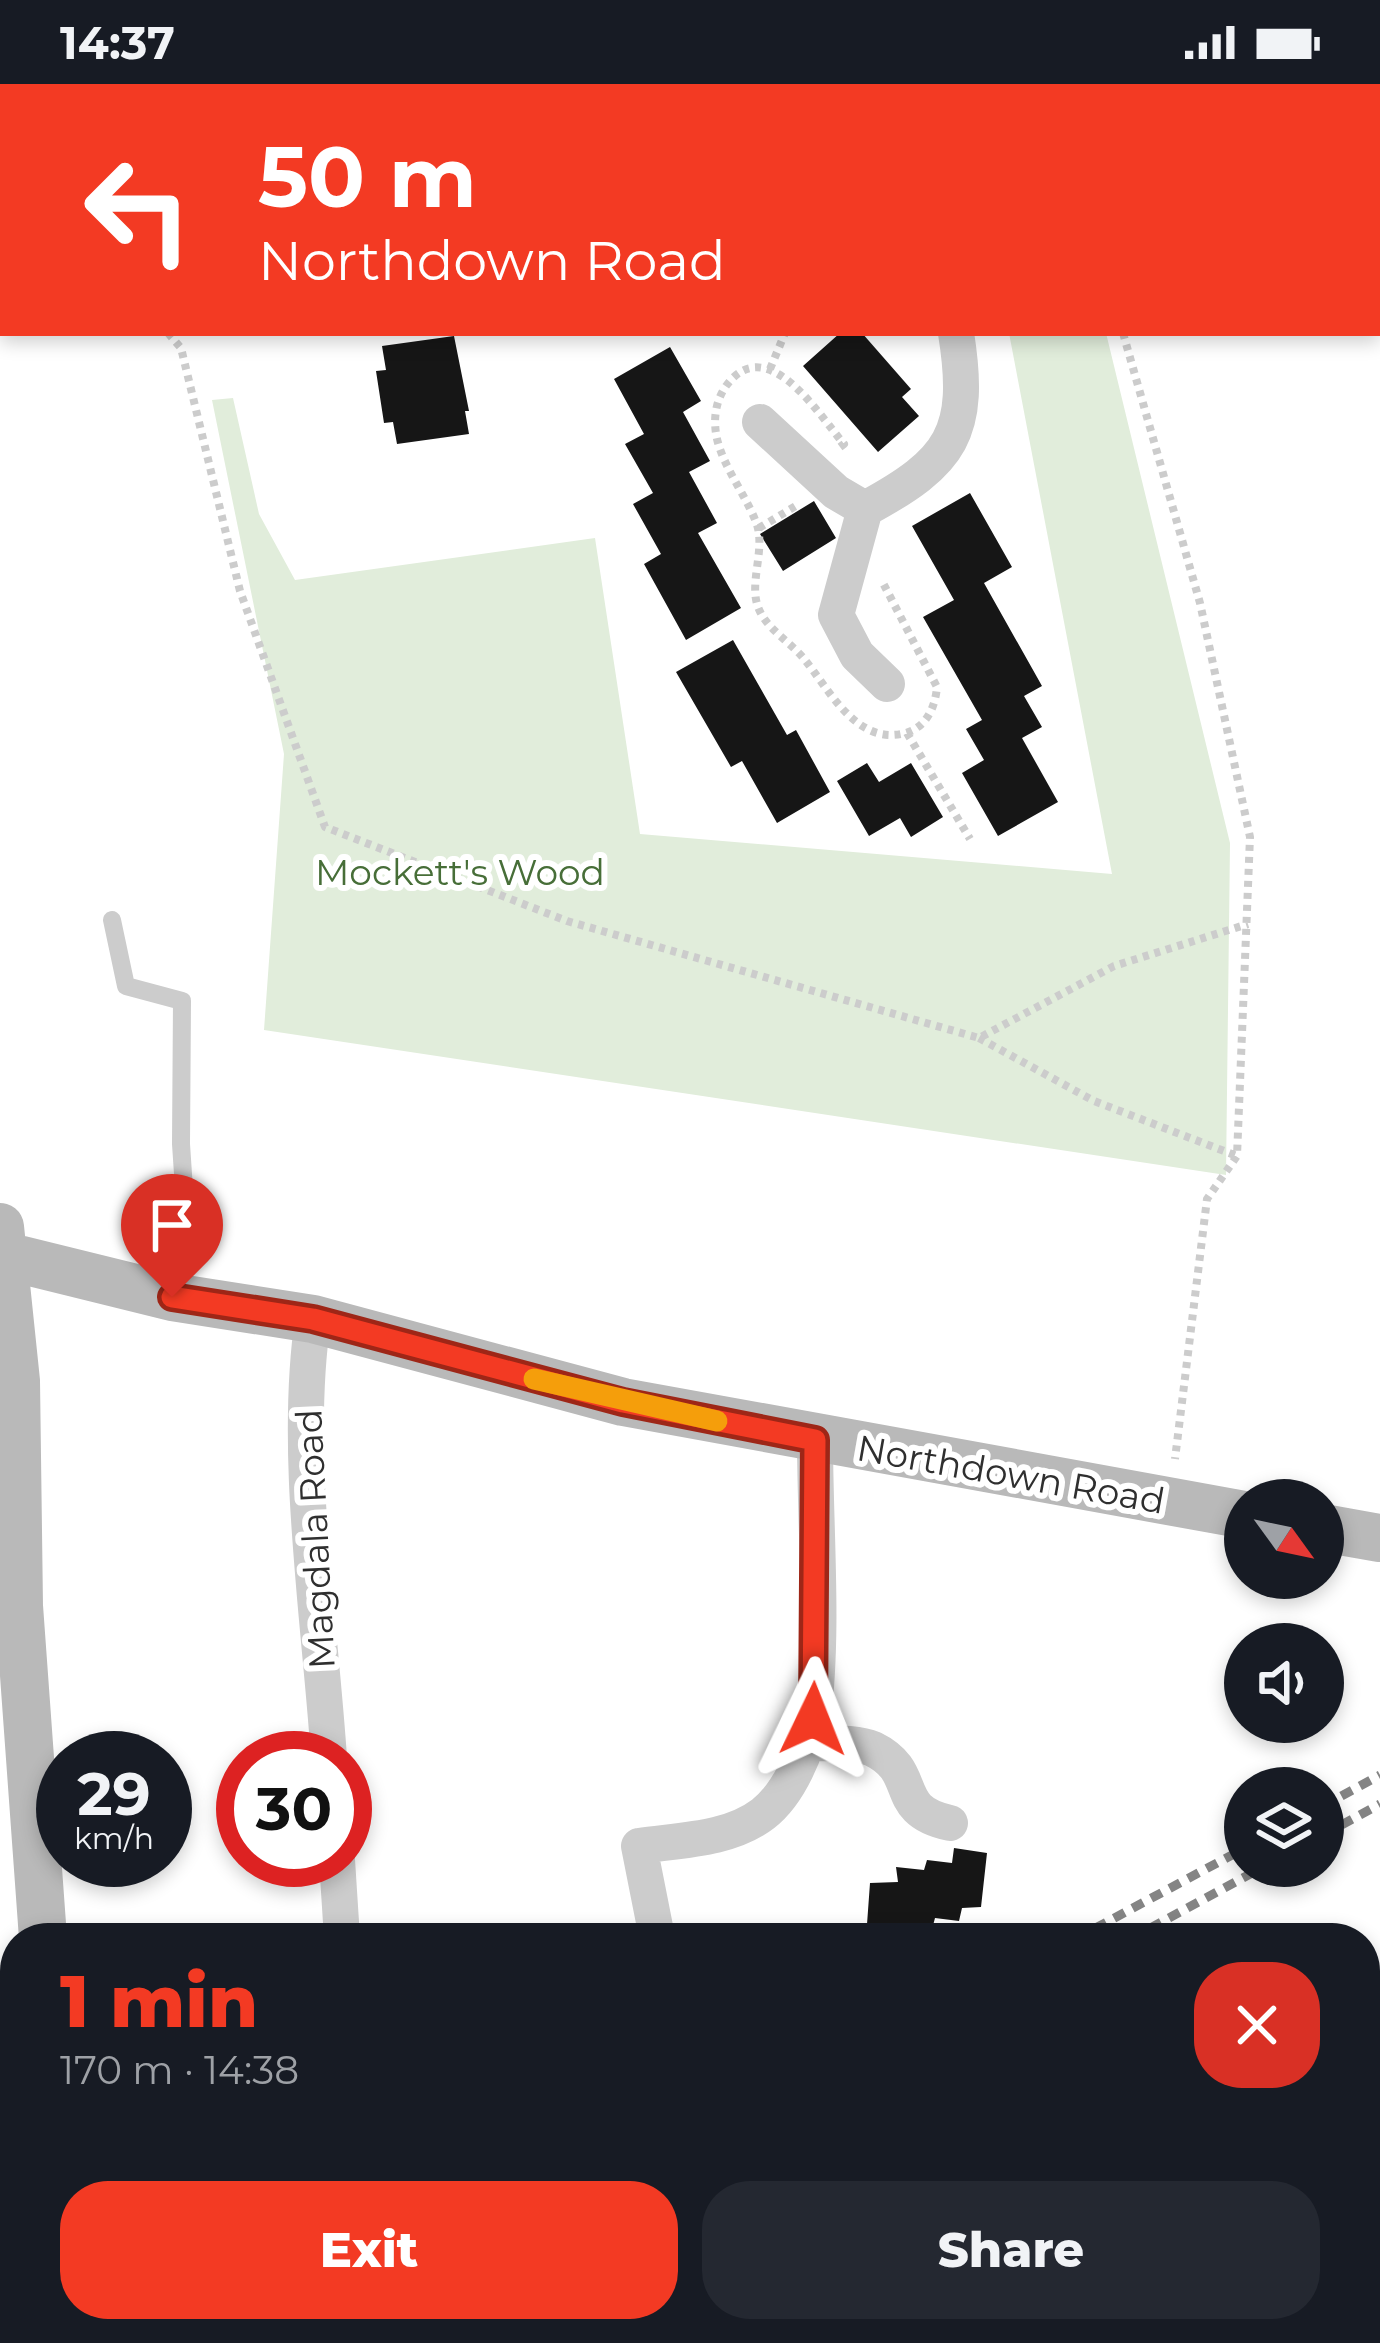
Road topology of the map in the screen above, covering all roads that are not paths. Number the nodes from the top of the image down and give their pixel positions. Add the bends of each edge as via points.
1 (956, 336) edge
2 (760, 422) dead end
3 (861, 522) junction
4 (887, 684) dead end
5 (112, 920) dead end
6 (3, 1241) edge
7 (172, 1297) junction
8 (313, 1319) junction
9 (815, 1440) junction
10 (1224, 1512) edge
11 (1344, 1532) edge
12 (1380, 1538) edge
13 (9, 1606) edge
14 (327, 1731) edge
15 (805, 1743) junction
16 (950, 1823) dead end
17 (339, 1887) edge
18 (42, 1923) edge
19 (341, 1923) edge
20 (654, 1923) edge

1 - 3 street via 962,405 949,449
2 - 3 street
3 - 4 street via 836,615 857,656
5 - 7 lane via 125,986 182,1001 186,1220
6 - 7 street, Northdown Road
6 - 13 street via 16,1381
7 - 8 street, Northdown Road
8 - 9 street, Northdown Road via 623,1402
8 - 14 street, Magdala Road via 308,1459
9 - 10 street, Northdown Road
9 - 15 street via 813,1719
11 - 12 street
13 - 18 street
15 - 16 street via 870,1747 903,1772 910,1804 925,1818
15 - 20 street via 768,1810 749,1823 639,1846
17 - 19 street

